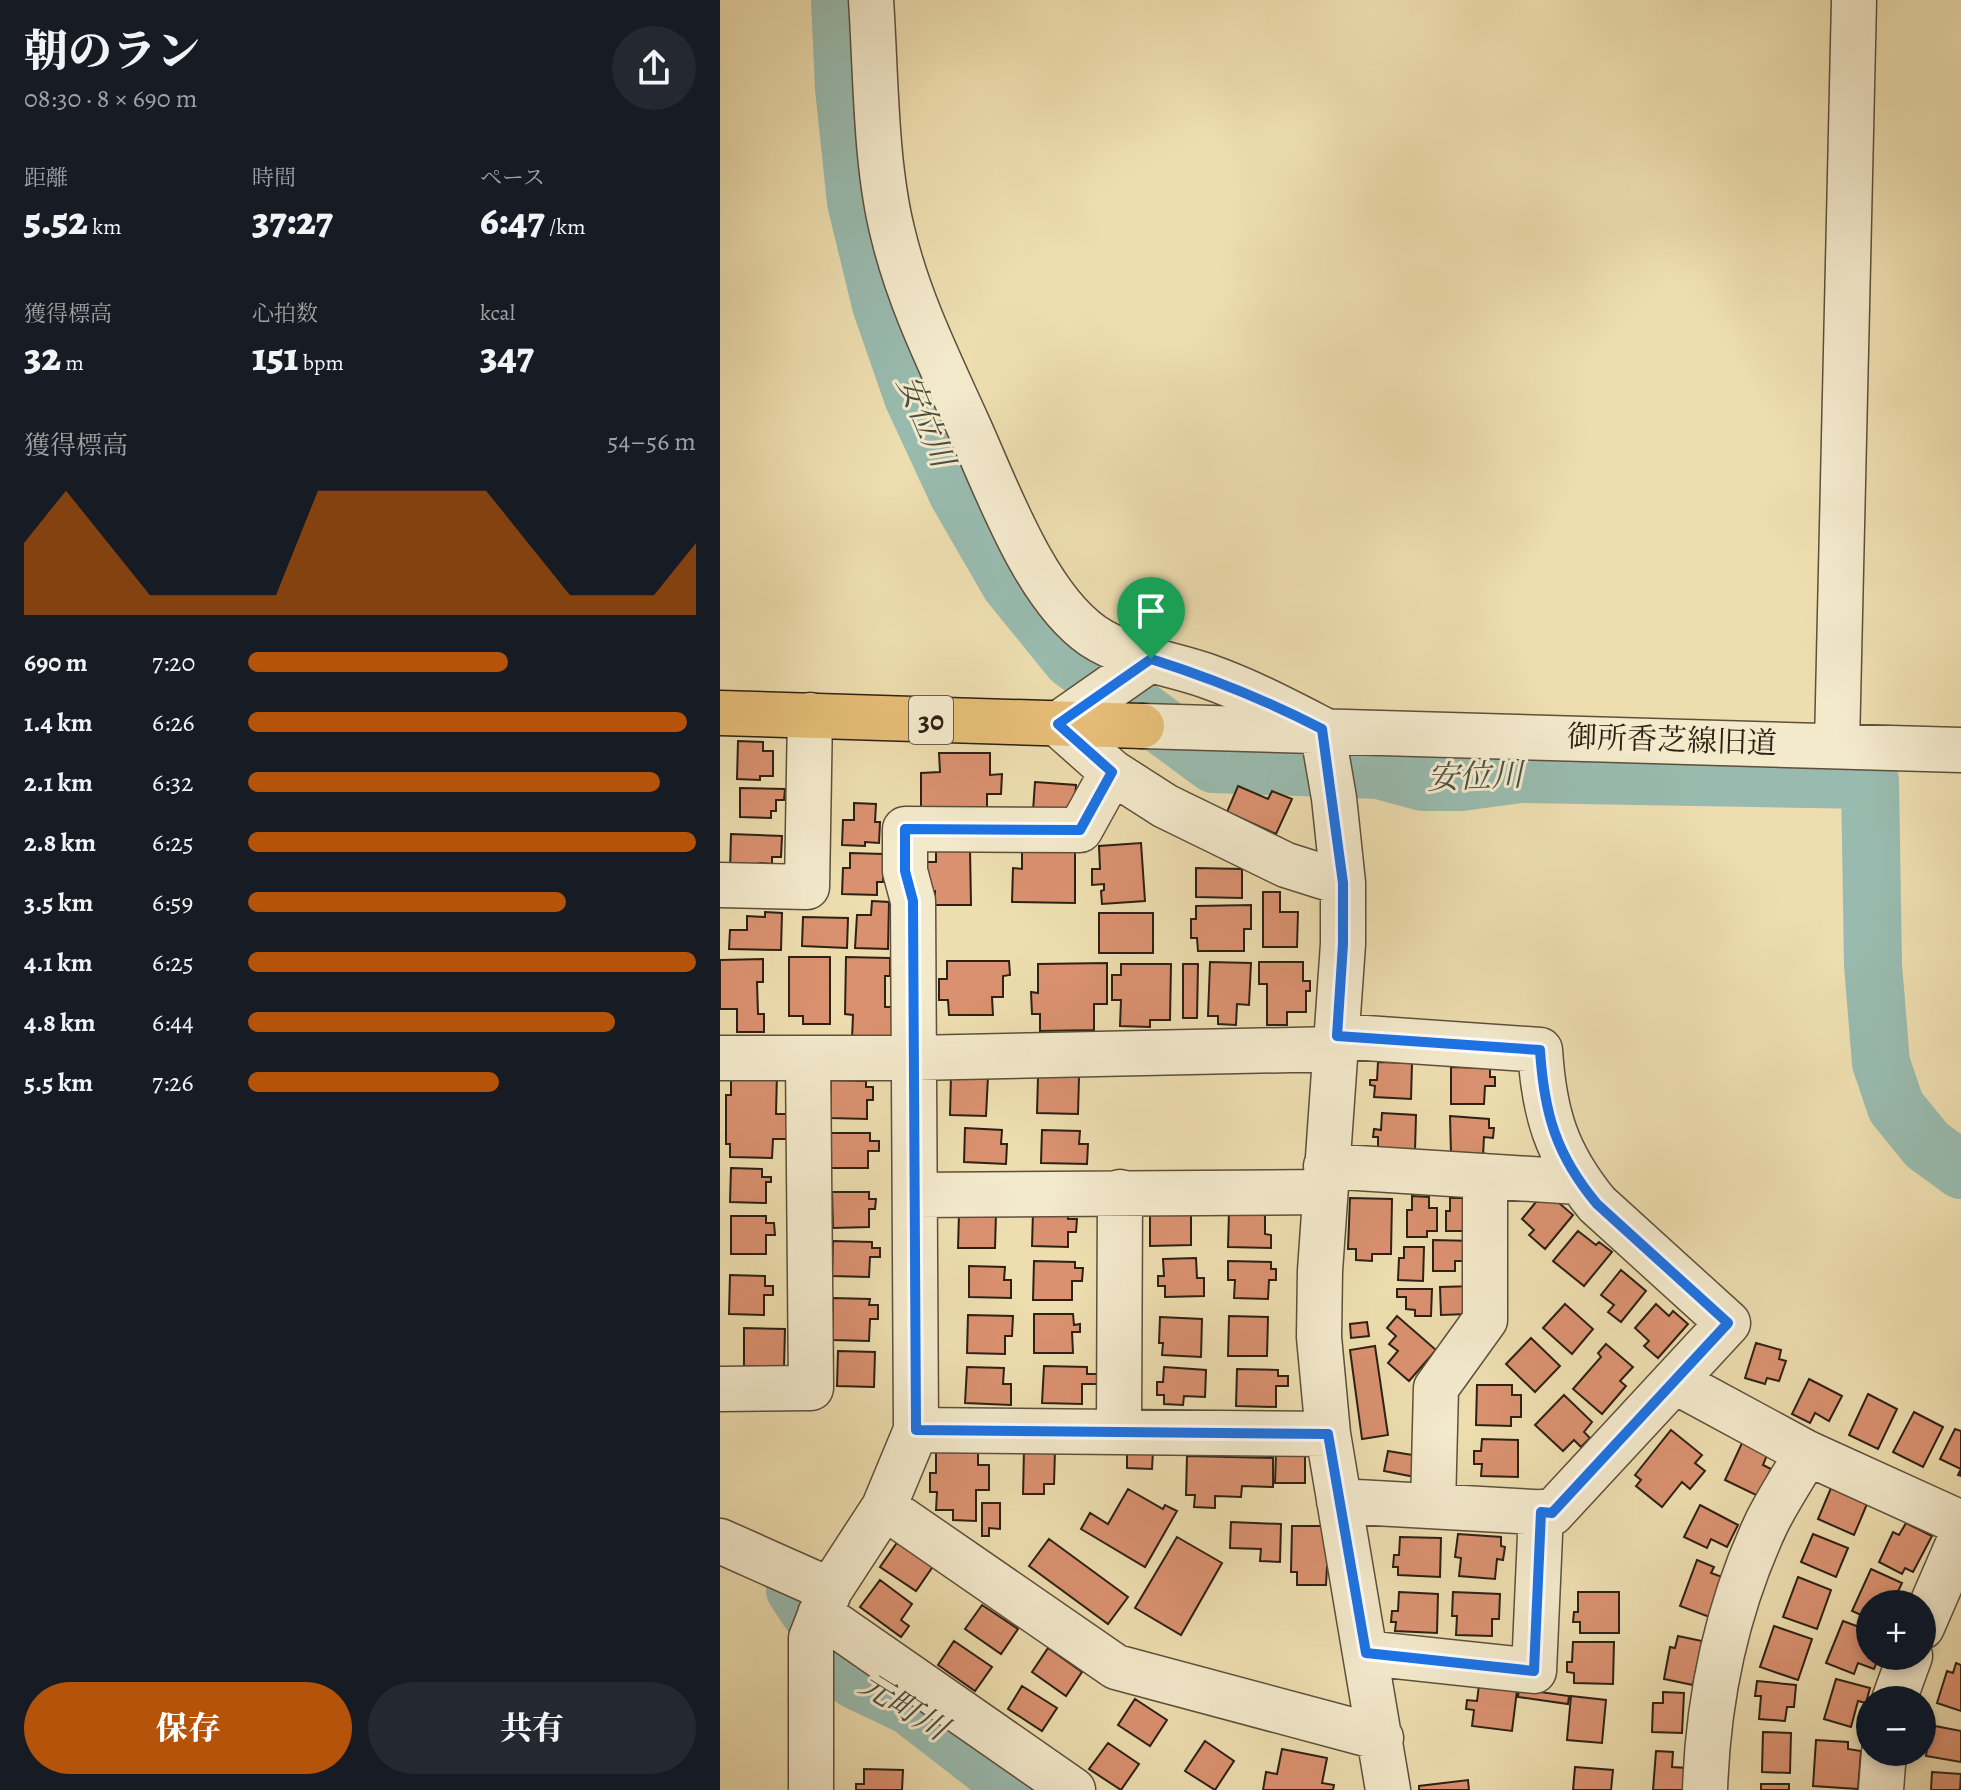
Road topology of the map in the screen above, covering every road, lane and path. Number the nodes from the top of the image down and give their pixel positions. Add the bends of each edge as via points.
1 (871, 0) edge
2 (1854, 0) edge
3 (1127, 677) junction
4 (720, 713) edge
5 (810, 715) junction
6 (1058, 724) junction
7 (1142, 726) joint
8 (1324, 738) junction
9 (1837, 745) junction
10 (1961, 750) edge
11 (1112, 772) junction
12 (1343, 883) junction
13 (720, 885) edge
14 (1336, 1043) junction
15 (720, 1058) edge
16 (808, 1058) junction
17 (913, 1058) junction
18 (1485, 1176) junction
19 (1325, 1179) junction
20 (1578, 1182) junction
21 (1120, 1192) junction
22 (916, 1195) junction
23 (1674, 1381) junction
24 (720, 1389) edge
25 (916, 1430) junction
26 (1119, 1432) junction
27 (1328, 1434) junction
28 (1807, 1453) junction
29 (1339, 1501) junction
30 (1433, 1506) junction
31 (884, 1507) junction
32 (1541, 1512) junction
33 (1961, 1523) edge
34 (1961, 1537) edge
35 (720, 1541) edge
36 (1936, 1595) edge
37 (820, 1614) junction
38 (1366, 1653) junction
39 (1381, 1738) junction
40 (1883, 1766) edge
41 (811, 1790) edge
42 (1073, 1790) edge
43 (1388, 1790) edge
44 (1705, 1790) edge
45 (1881, 1790) edge

1 - 3 street via 882,164 892,232 912,301 1042,580 1090,634 1108,645
2 - 9 street
3 - 6 street
3 - 8 street via 1207,676 1267,700
4 - 5 main road, 30
5 - 6 main road, 30
5 - 13 street via 807,887
6 - 7 main road, 30
6 - 11 street
7 - 8 street, 御所香芝線旧道 via 1246,728
8 - 9 street, 御所香芝線旧道
8 - 12 street
9 - 10 street, 御所香芝線旧道
11 - 12 street via 1165,806 1286,865
11 - 17 street via 1080,830 905,829 905,871 913,901
12 - 14 street
14 - 17 street
14 - 19 street
14 - 20 street via 1540,1050 1554,1134
15 - 16 street
16 - 17 street
16 - 24 street via 811,1388
17 - 22 street
18 - 19 street
18 - 20 street
18 - 30 street via 1485,1320 1436,1388
19 - 21 street
19 - 27 street via 1319,1337
20 - 23 street via 1728,1323
21 - 22 street
21 - 26 street
22 - 25 street
23 - 28 street
23 - 32 street via 1552,1513
25 - 26 street
25 - 31 street
26 - 27 street
27 - 29 street
28 - 33 street
28 - 44 street via 1743,1577 1713,1691
29 - 30 street
29 - 38 street
30 - 32 street
31 - 37 street
31 - 39 street via 1116,1667
32 - 38 street via 1534,1671
34 - 36 street
35 - 37 street
37 - 41 street
37 - 42 street
38 - 39 street
39 - 43 street
40 - 45 street

